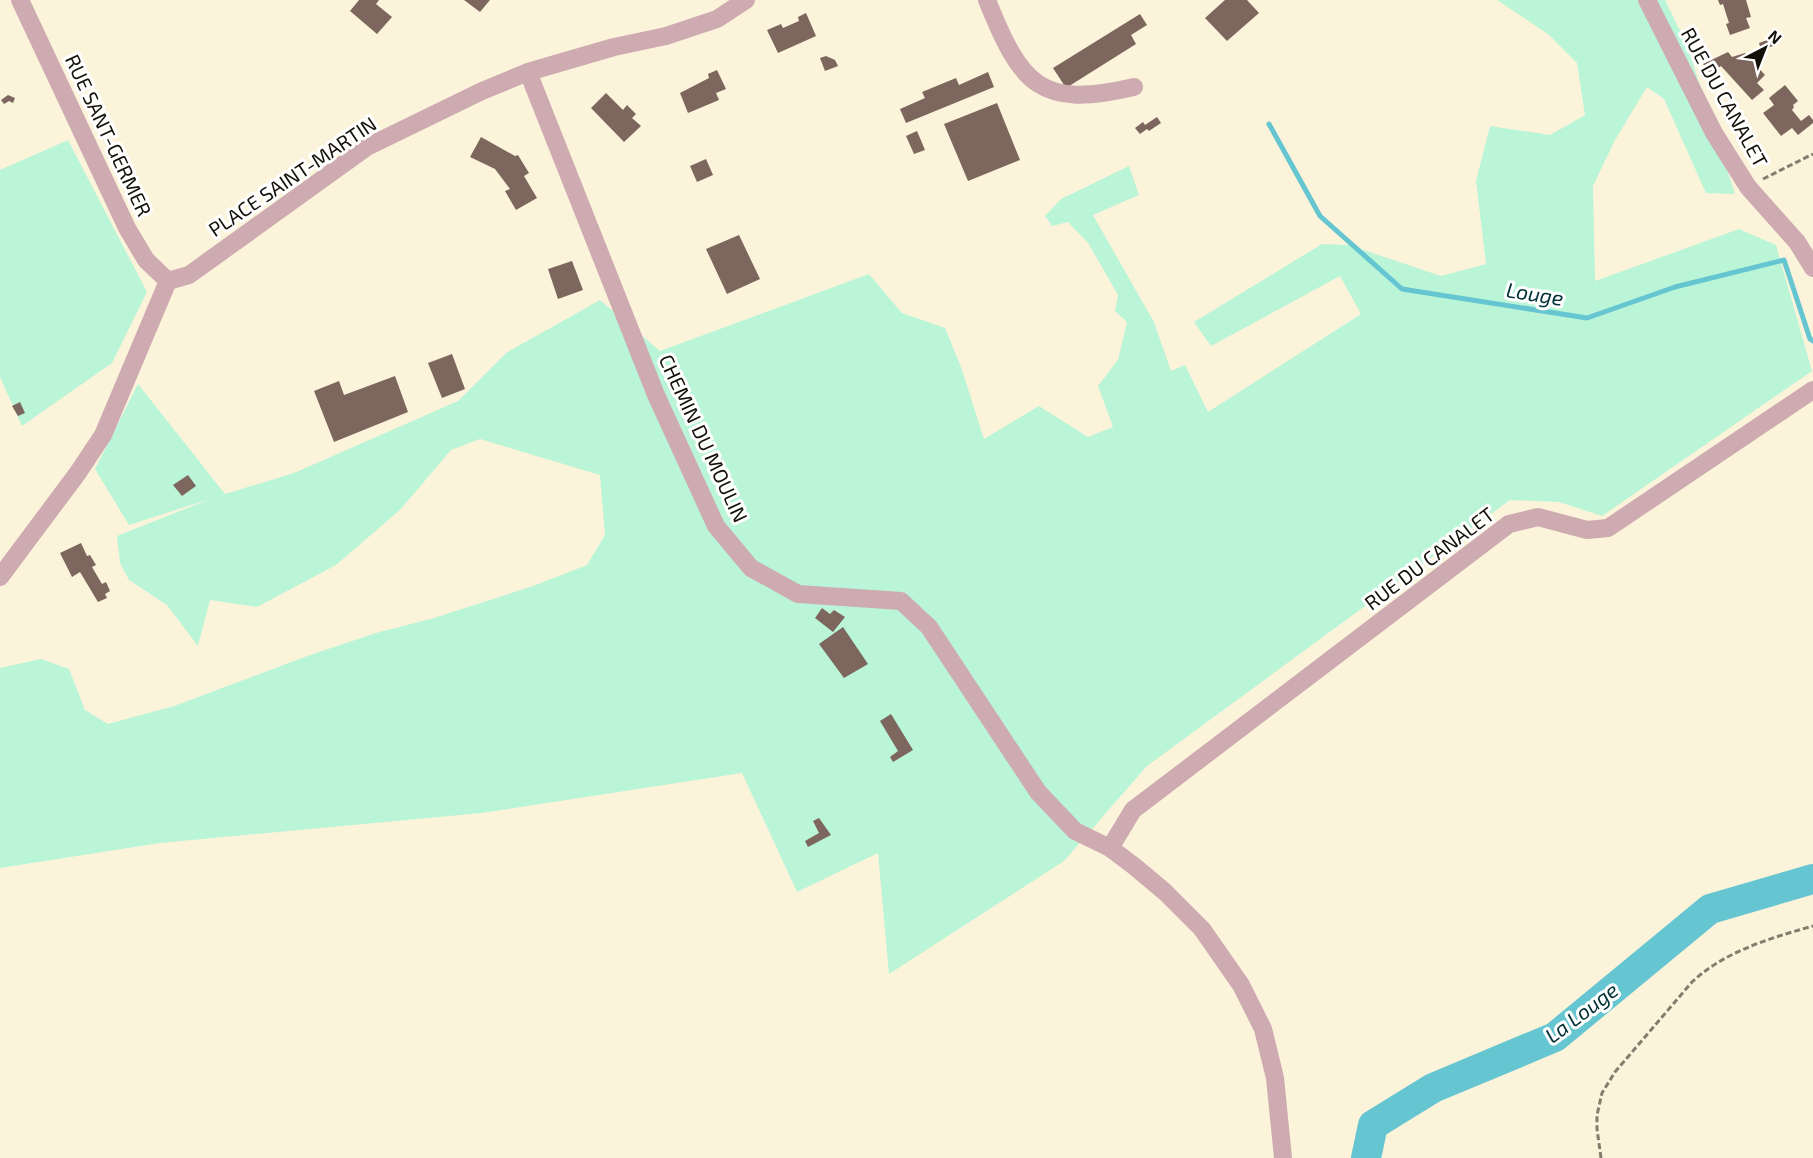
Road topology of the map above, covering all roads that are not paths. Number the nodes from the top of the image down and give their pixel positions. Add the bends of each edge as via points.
1 (20, 0) edge
2 (746, 0) edge
3 (987, 0) edge
4 (1647, 0) edge
5 (528, 72) junction
6 (1134, 87) dead end
7 (1813, 268) edge
8 (168, 281) junction
9 (1813, 390) edge
10 (0, 577) edge
11 (1110, 848) junction
12 (1283, 1158) edge

1 - 8 street, RUE SANT-GERMER via 127,228 146,260
2 - 5 street, PLACE SAINT-MARTIN via 717,19 697,26
3 - 6 street via 1015,59 1041,87 1077,96
4 - 7 street, RUE DU CANALET via 1714,133 1748,187 1797,242
5 - 8 street, PLACE SAINT-MARTIN via 368,147 189,275
5 - 11 street, CHEMIN DU MOULIN via 656,395 716,526 752,568 798,594 901,601 929,627 1038,792 1075,831
8 - 10 street via 103,435
9 - 11 street, RUE DU CANALET via 1608,528 1587,530 1538,517 1509,524 1133,810
11 - 12 street, CHEMIN DU MOULIN via 1165,892 1202,929 1241,985 1263,1029 1275,1078

